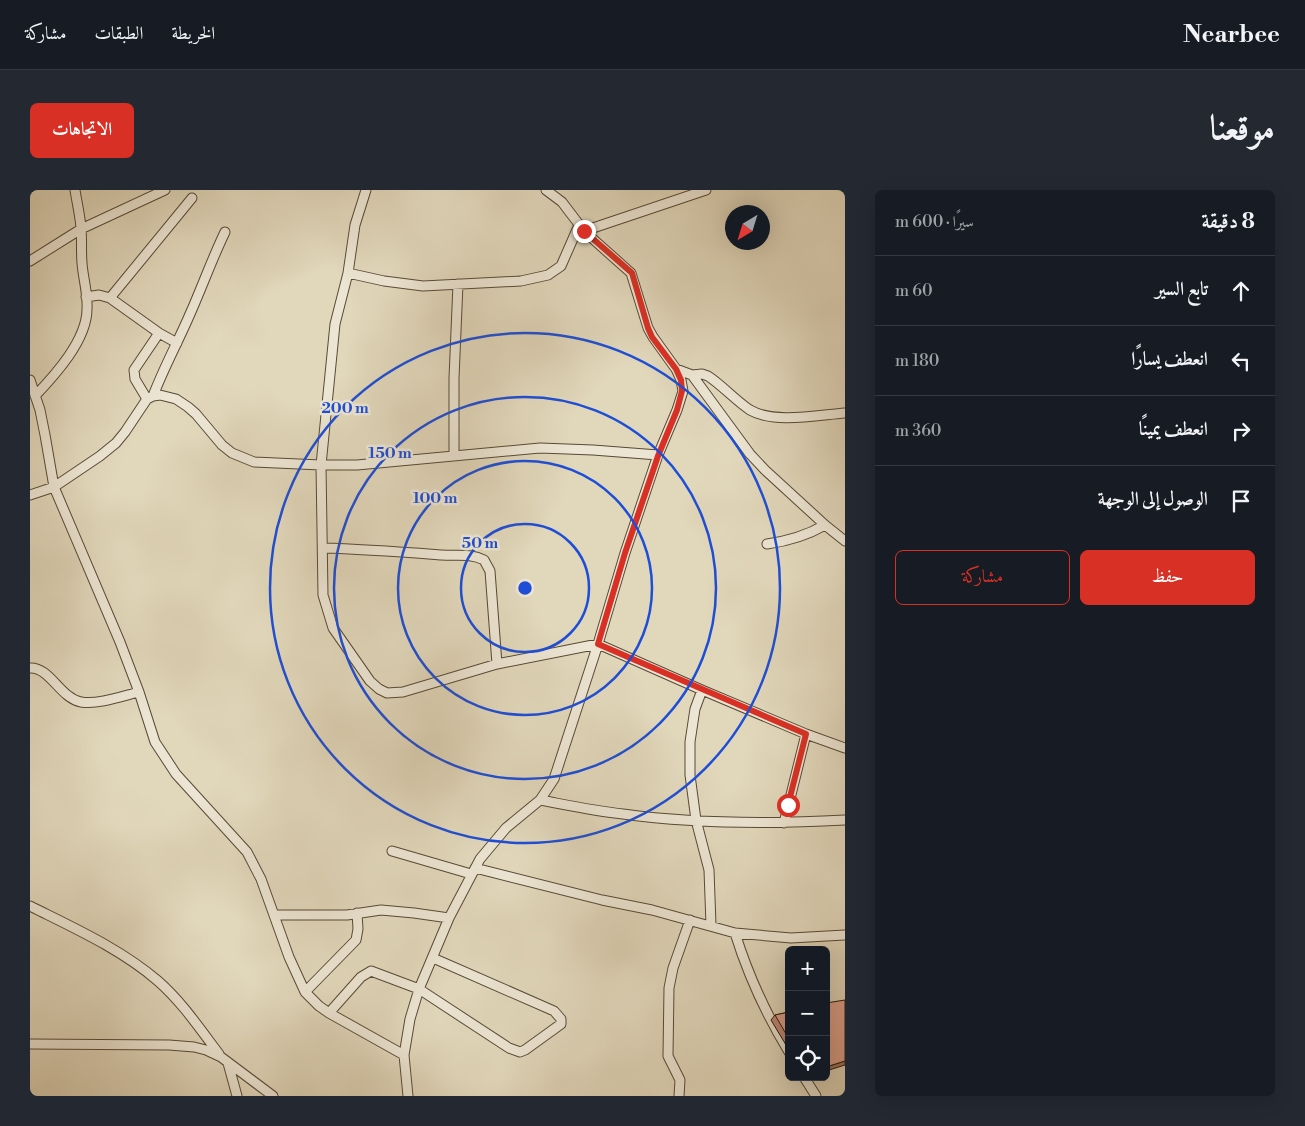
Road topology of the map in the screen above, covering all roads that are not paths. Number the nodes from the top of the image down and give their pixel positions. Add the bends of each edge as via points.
1 (75, 190) edge
2 (164, 190) edge
3 (366, 190) edge
4 (546, 190) edge
5 (706, 190) edge
6 (192, 198) dead end
7 (582, 228) junction
8 (81, 229) junction
9 (225, 232) dead end
10 (30, 261) edge
11 (348, 273) junction
12 (458, 284) junction
13 (86, 298) junction
14 (110, 298) junction
15 (159, 333) junction
16 (176, 343) junction
17 (676, 369) junction
18 (692, 376) junction
19 (30, 380) edge
20 (35, 396) junction
21 (150, 397) junction
22 (845, 413) edge
23 (454, 456) junction
24 (658, 456) junction
25 (321, 466) junction
26 (54, 487) junction
27 (30, 495) edge
28 (825, 525) junction
29 (845, 541) edge
30 (767, 544) dead end
31 (323, 548) junction
32 (598, 644) junction
33 (497, 664) junction
34 (30, 668) edge
35 (702, 690) junction
36 (139, 692) junction
37 (806, 734) junction
38 (845, 748) edge
39 (540, 800) junction
40 (696, 820) junction
41 (845, 820) edge
42 (784, 822) junction
43 (392, 851) dead end
44 (473, 871) junction
45 (30, 906) edge
46 (357, 913) junction
47 (274, 915) junction
48 (449, 918) junction
49 (690, 920) junction
50 (711, 925) junction
51 (736, 933) junction
52 (845, 935) edge
53 (433, 958) junction
54 (420, 989) junction
55 (306, 992) junction
56 (329, 1013) junction
57 (30, 1044) edge
58 (785, 1044) edge
59 (404, 1055) junction
60 (224, 1060) junction
61 (807, 1081) edge
62 (237, 1096) edge
63 (273, 1096) edge
64 (408, 1096) edge
65 (679, 1096) edge
66 (816, 1096) edge

1 - 8 street
2 - 8 street
3 - 11 street via 355,225
4 - 7 street via 562,202
5 - 7 street
6 - 14 street
7 - 12 street via 566,259 554,272 521,281
7 - 17 street via 632,273 652,337
8 - 10 street
8 - 13 street
9 - 16 street
11 - 12 street via 406,285
11 - 25 street via 335,324
12 - 23 street
13 - 14 street via 99,295
13 - 20 street via 88,308 83,329 69,355
14 - 15 street
15 - 16 street
15 - 21 street via 134,370 135,379
16 - 21 street
17 - 18 street
17 - 24 street via 681,380 681,398
18 - 22 street via 708,376 760,415 789,418
18 - 28 street via 750,454
19 - 20 street
20 - 26 street
21 - 25 street via 168,396 188,407 222,445 244,459
21 - 26 street via 116,443
23 - 24 street via 540,448
23 - 25 street
24 - 32 street
25 - 31 street
26 - 27 street
26 - 36 street
28 - 29 street
28 - 30 street via 811,534
31 - 33 street via 470,555 484,560 490,571
31 - 33 street via 323,595 333,628 357,664 379,689 403,692
32 - 33 street
32 - 35 street
32 - 39 street via 554,779
34 - 36 street via 42,671 63,692 83,703
35 - 37 street
35 - 40 street via 695,709 690,742 690,775
36 - 47 street via 155,742 164,758 247,852
37 - 38 street
37 - 42 street
39 - 40 street via 623,814
39 - 44 street via 497,837
40 - 42 street
40 - 50 street via 709,870
41 - 42 street
43 - 44 street
44 - 48 street
44 - 49 street
45 - 60 street via 110,949 159,982
46 - 47 street
46 - 48 street via 381,910
46 - 55 street via 356,940
47 - 55 street
48 - 53 street
49 - 50 street
49 - 65 street via 669,988 668,1056 680,1080
50 - 51 street
51 - 52 street via 791,938
51 - 58 street via 753,983
53 - 54 street
53 - 54 street via 554,1011 561,1024 525,1050 516,1051
54 - 56 street via 371,971 361,976
54 - 59 street via 410,1019
55 - 56 street
56 - 59 street
57 - 60 street via 177,1045 206,1050
59 - 64 street
60 - 62 street
60 - 63 street
61 - 66 street

